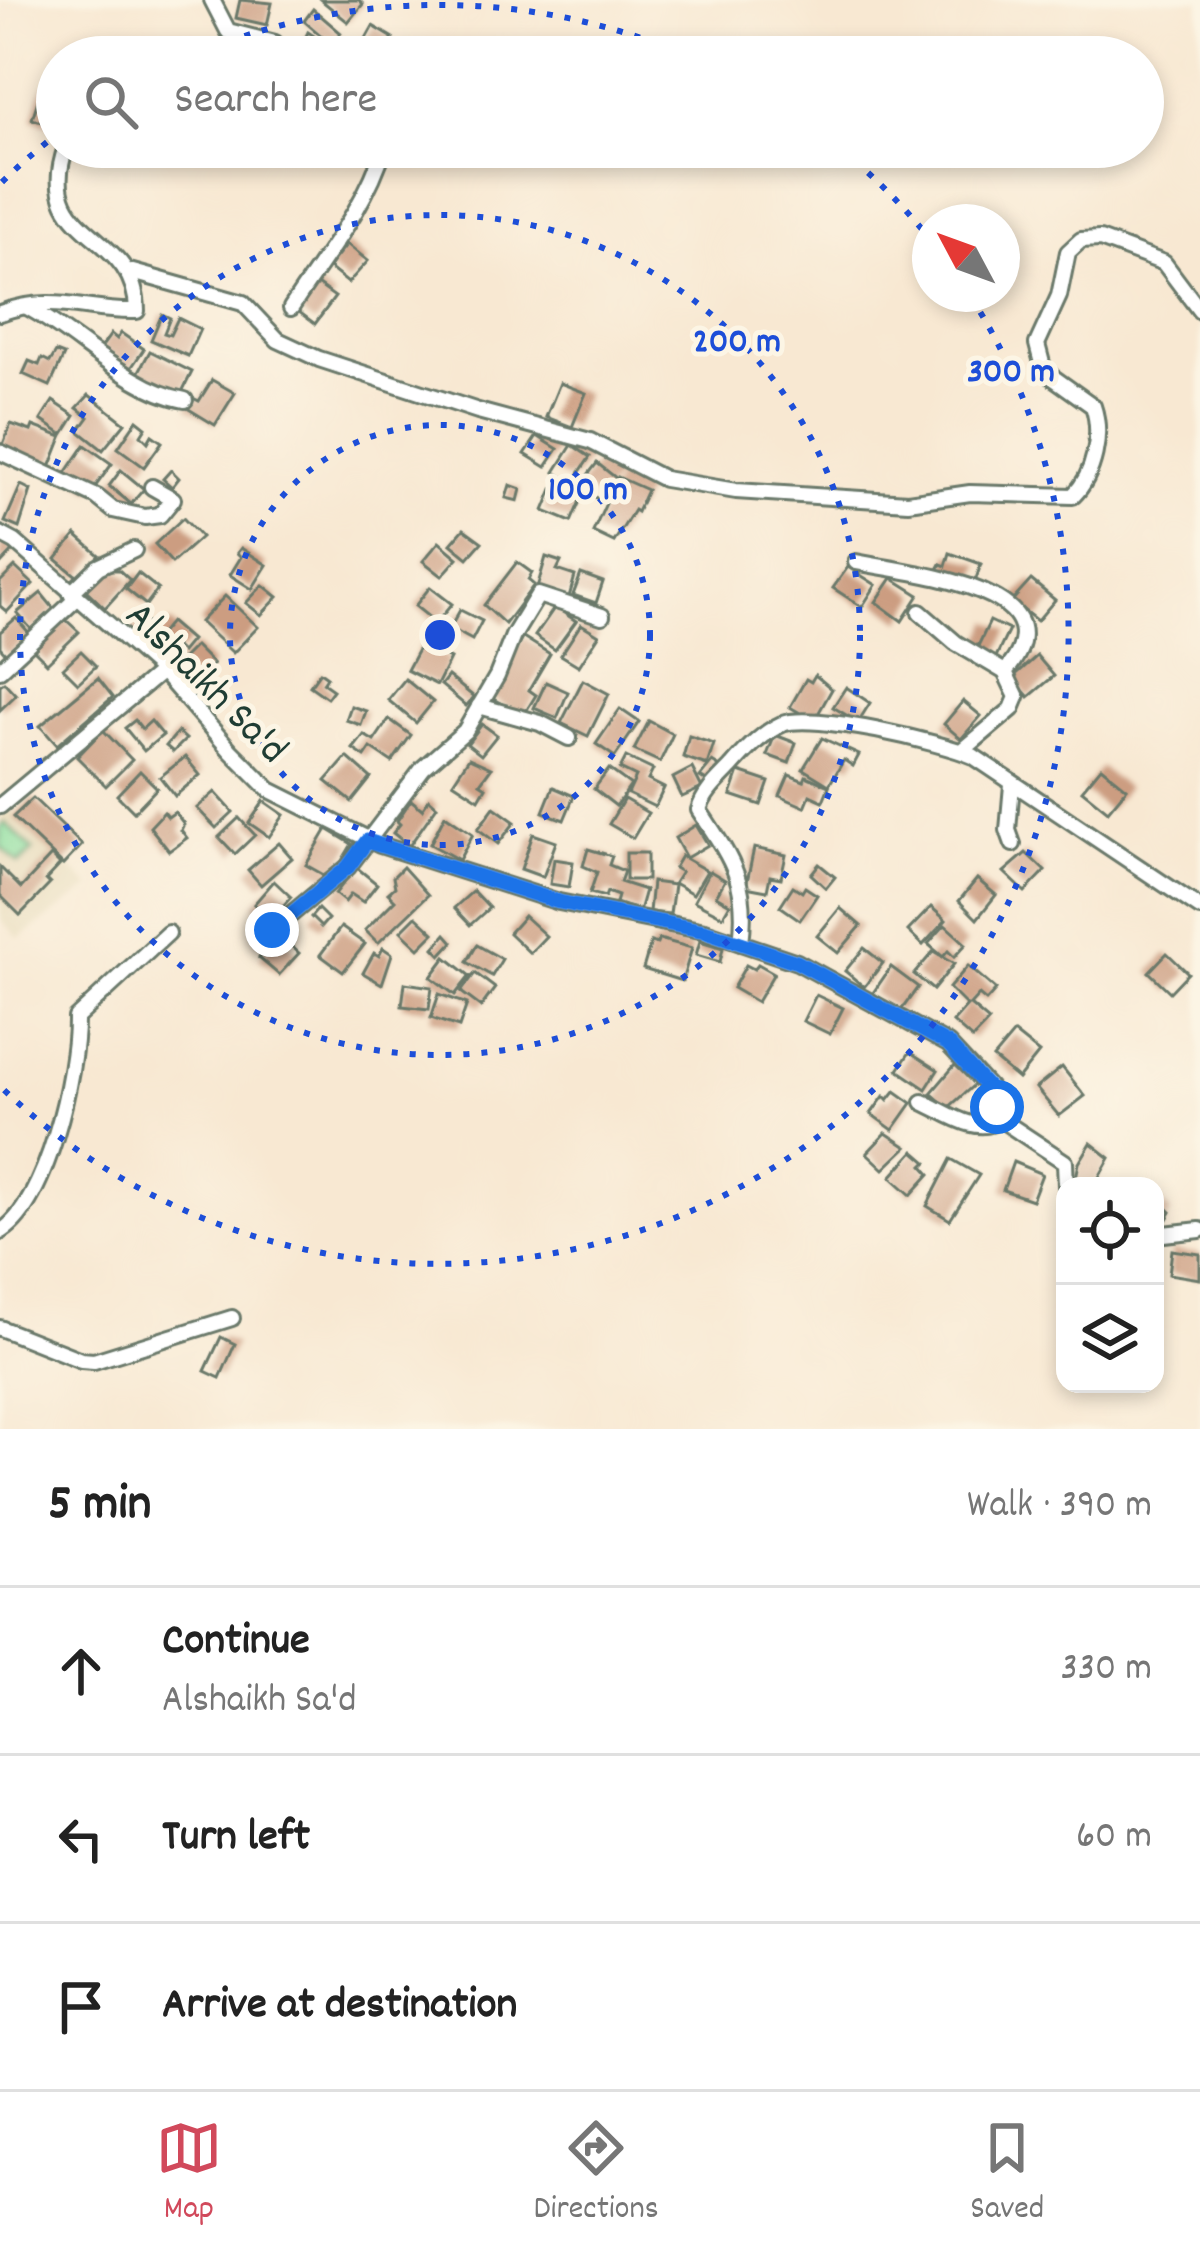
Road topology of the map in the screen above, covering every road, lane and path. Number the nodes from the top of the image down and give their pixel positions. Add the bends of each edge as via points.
1 (212, 0) edge
2 (240, 36) edge
3 (62, 168) edge
4 (377, 168) edge
5 (129, 271) junction
6 (22, 305) junction
7 (291, 308) dead end
8 (1200, 311) edge
9 (0, 313) edge
10 (185, 400) dead end
11 (0, 452) edge
12 (152, 487) dead end
13 (0, 535) edge
14 (134, 550) dead end
15 (856, 562) dead end
16 (74, 596) junction
17 (920, 612) dead end
18 (602, 616) dead end
19 (0, 670) edge
20 (163, 670) junction
21 (1005, 672) junction
22 (479, 706) junction
23 (568, 738) dead end
24 (962, 751) junction
25 (1012, 785) junction
26 (0, 806) edge
27 (367, 841) junction
28 (1013, 844) dead end
29 (1200, 908) edge
30 (272, 930) dead end
31 (168, 933) dead end
32 (741, 943) junction
33 (923, 1102) dead end
34 (1000, 1119) junction
35 (1066, 1177) edge
36 (1200, 1230) edge
37 (0, 1232) edge
38 (1164, 1234) edge
39 (232, 1318) dead end
40 (0, 1328) edge

1 - 2 street via 228,31
3 - 5 street via 63,208
4 - 7 street
5 - 6 street via 137,311
5 - 8 street via 244,303 278,340 319,359 590,441 664,479 908,502 970,493 1073,496 1087,482 1098,418 1044,371 1036,344 1069,252 1081,240 1100,239 1164,263
6 - 9 street
6 - 10 street via 159,396
11 - 12 street via 113,510 160,515 173,499
13 - 16 street, Alshaikh Sa'd
14 - 16 street via 98,567
15 - 21 street via 996,596 1025,633 1022,652
16 - 19 street
16 - 20 street, Alshaikh Sa'd
17 - 21 street
18 - 22 street via 538,595
20 - 26 street
20 - 27 street, Alshaikh Sa'd via 271,790
21 - 24 street via 1017,697 1012,709
22 - 23 street
22 - 27 street
24 - 25 street
24 - 32 street via 854,725 785,722 742,754 699,810 738,870
25 - 28 street
25 - 29 street
27 - 30 street
27 - 32 street, Alshaikh Sa'd via 559,902
31 - 37 street via 76,1018 48,1156 27,1207
32 - 34 street, Alshaikh Sa'd via 797,962 948,1044 988,1088
33 - 34 street via 981,1128
34 - 35 street, Alshaikh Sa'd via 1065,1162
36 - 38 street
39 - 40 street via 94,1360

